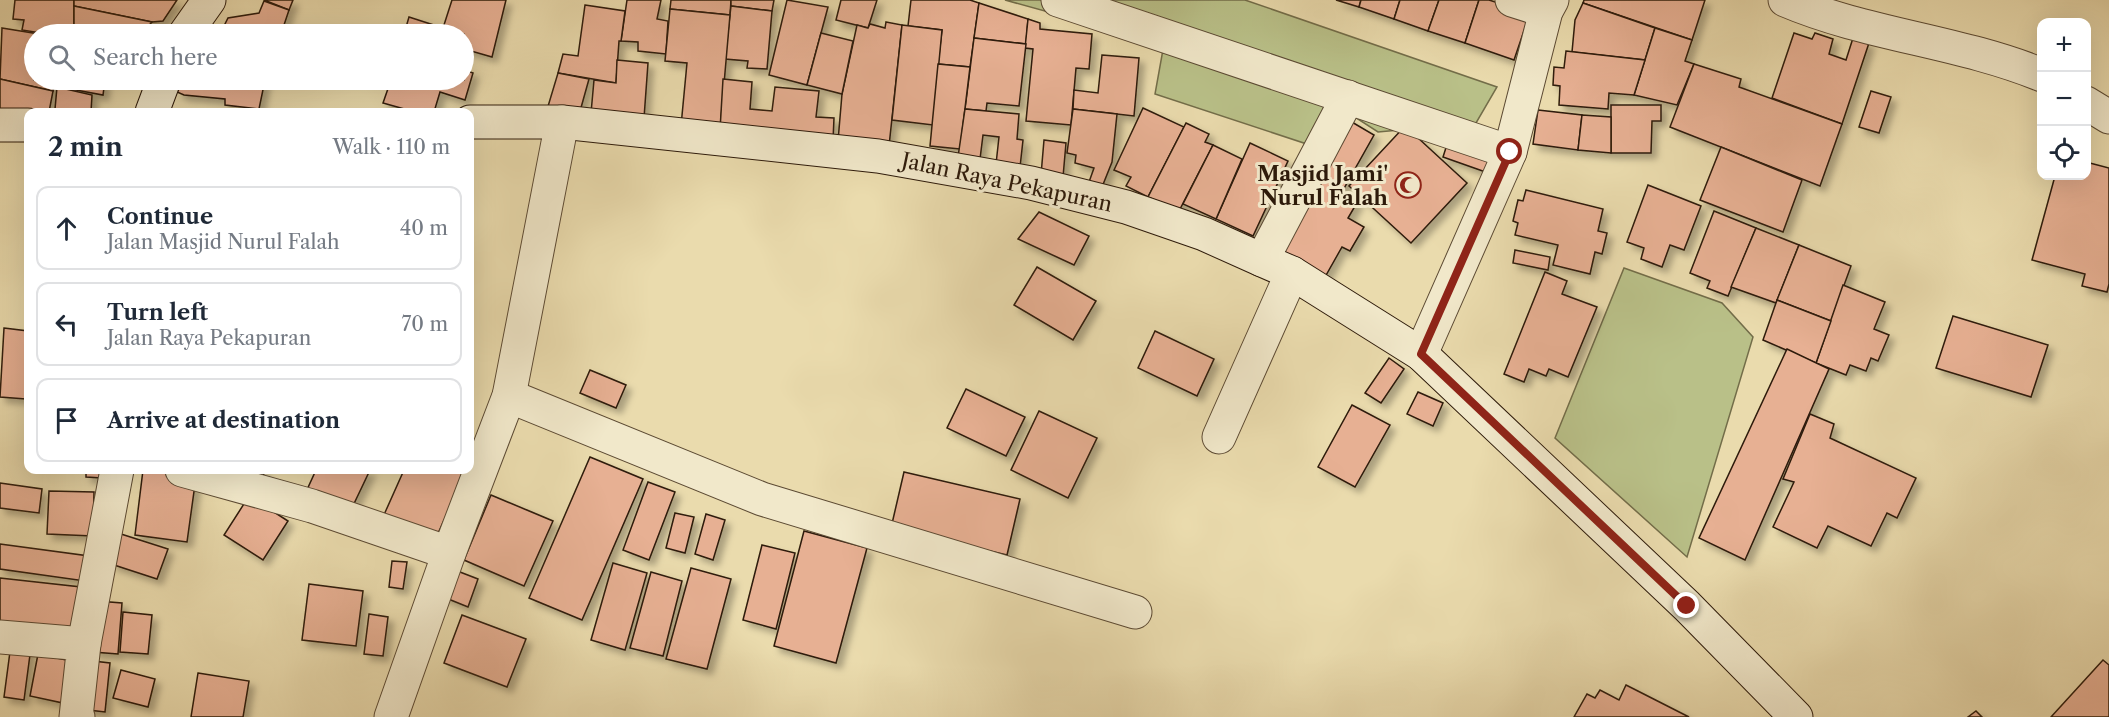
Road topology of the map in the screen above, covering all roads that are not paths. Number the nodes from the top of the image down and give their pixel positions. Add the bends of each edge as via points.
1 (209, 0) edge
2 (1058, 0) edge
3 (1512, 0) edge
4 (1785, 0) edge
5 (1549, 6) edge
6 (192, 24) edge
7 (2037, 73) edge
8 (161, 90) edge
9 (1348, 98) junction
10 (2091, 106) edge
11 (154, 108) edge
12 (2109, 117) edge
13 (474, 122) edge
14 (562, 122) junction
15 (24, 124) edge
16 (0, 125) edge
17 (1510, 152) junction
18 (1262, 260) junction
19 (1292, 273) junction
20 (1421, 354) junction
21 (509, 396) junction
22 (1219, 437) dead end
23 (116, 474) edge
24 (196, 474) edge
25 (449, 553) junction
26 (1135, 612) dead end
27 (0, 637) edge
28 (84, 644) junction
29 (78, 717) edge
30 (392, 717) edge
31 (1797, 717) edge

1 - 6 street
2 - 9 street
3 - 5 street
4 - 7 street via 1864,26 2007,61
5 - 17 street
8 - 11 street
9 - 17 street
9 - 18 street
10 - 12 street
13 - 14 street, Jalan Raya Pekapuran
14 - 18 street, Jalan Raya Pekapuran via 878,156 1031,183 1126,207 1204,234
14 - 21 street
15 - 16 street
17 - 20 street
18 - 19 street, Jalan Raya Pekapuran
19 - 20 street, Jalan Raya Pekapuran
19 - 22 street
20 - 31 street, Jalan Raya Pekapuran via 1687,606
21 - 25 street
21 - 26 street via 762,499
23 - 28 street
24 - 25 street via 312,506
25 - 30 street
27 - 28 street
28 - 29 street

